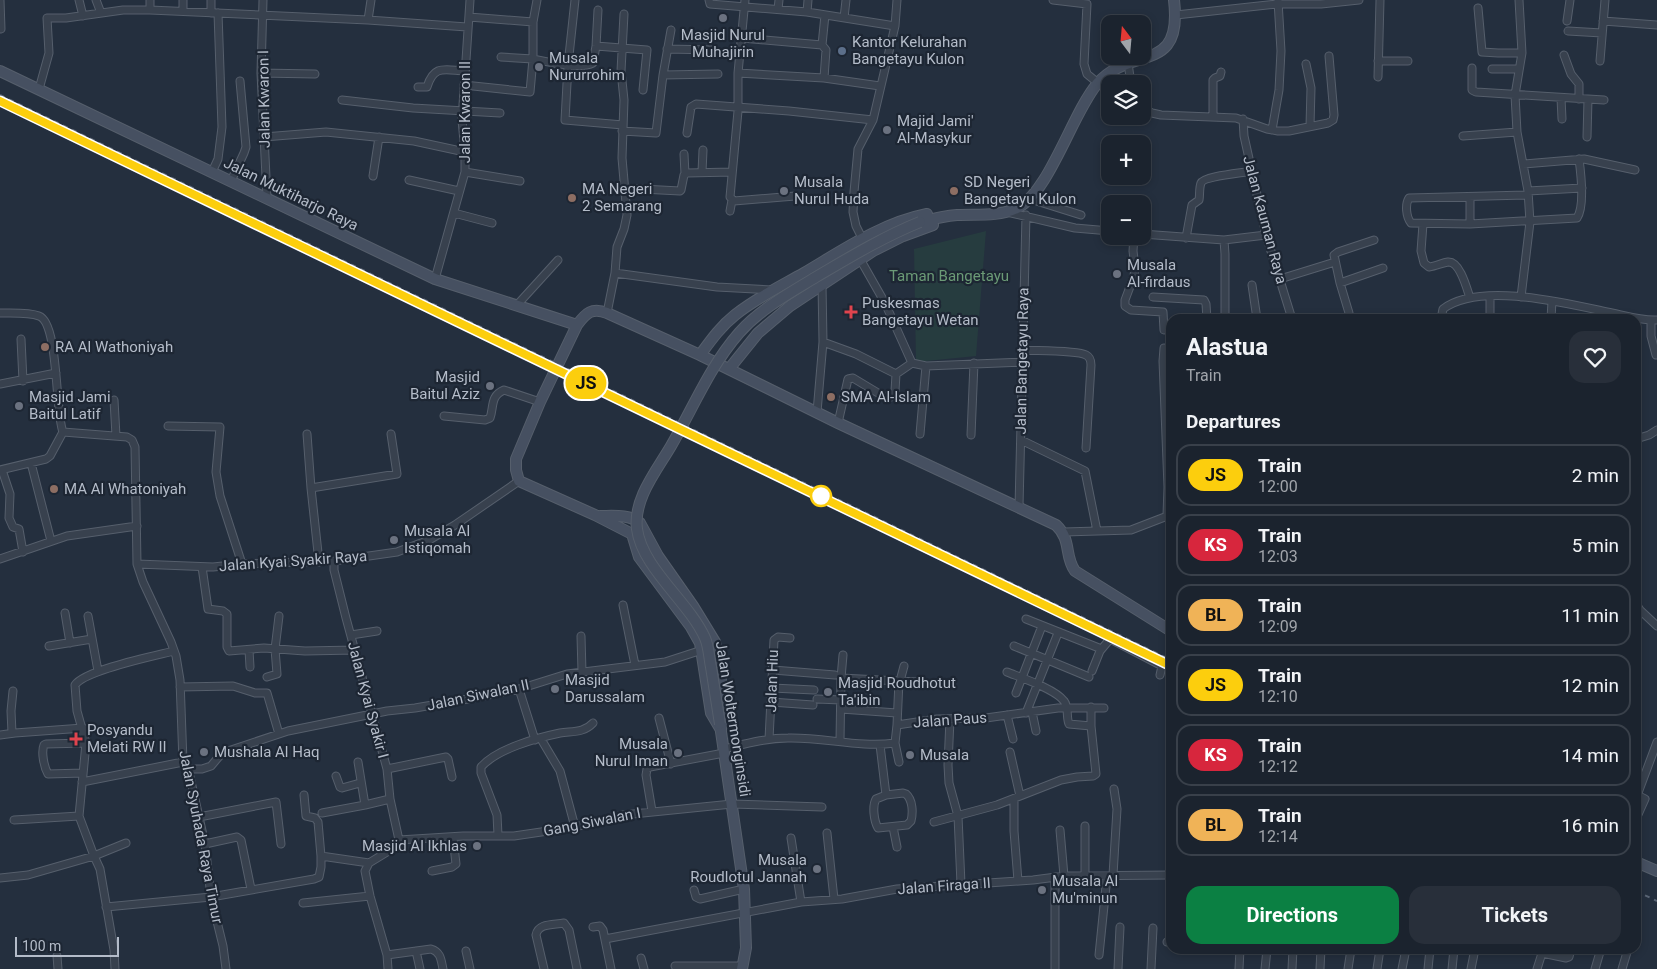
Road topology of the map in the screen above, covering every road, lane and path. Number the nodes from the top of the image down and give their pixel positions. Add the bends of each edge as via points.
1 (0, 0) edge
2 (79, 0) edge
3 (96, 0) edge
4 (150, 0) edge
5 (183, 0) edge
6 (212, 0) edge
7 (263, 0) edge
8 (371, 0) edge
9 (470, 0) edge
10 (537, 0) edge
11 (575, 0) edge
12 (779, 0) edge
13 (808, 0) edge
14 (846, 0) edge
15 (897, 0) edge
16 (1054, 0) edge
17 (1174, 0) edge
18 (1359, 0) edge
19 (1380, 0) edge
20 (1519, 0) edge
21 (1570, 0) edge
22 (1605, 0) edge
23 (709, 2) edge
24 (1278, 2) edge
25 (1293, 2) edge
26 (745, 3) edge
27 (1478, 8) dead end
28 (778, 9) junction
29 (150, 10) junction
30 (598, 10) dead end
31 (182, 12) junction
32 (806, 12) junction
33 (101, 13) junction
34 (214, 13) junction
35 (263, 14) junction
36 (624, 14) dead end
37 (825, 15) junction
38 (1176, 15) junction
39 (83, 16) junction
40 (469, 17) junction
41 (844, 18) junction
42 (368, 20) junction
43 (1567, 21) dead end
44 (1603, 21) junction
45 (533, 22) junction
46 (1657, 25) edge
47 (894, 26) junction
48 (467, 27) junction
49 (1, 29) dead end
50 (671, 30) dead end
51 (1568, 32) dead end
52 (1602, 33) junction
53 (742, 38) junction
54 (822, 45) junction
55 (596, 46) junction
56 (623, 48) junction
57 (668, 49) junction
58 (714, 50) dead end
59 (1522, 53) junction
60 (1564, 55) dead end
61 (1151, 56) edge
62 (1328, 56) dead end
63 (501, 57) dead end
64 (533, 60) junction
65 (1600, 61) dead end
66 (1378, 62) junction
67 (1408, 62) dead end
68 (1306, 64) dead end
69 (568, 65) junction
70 (1124, 65) edge
71 (1472, 68) dead end
72 (1492, 69) dead end
73 (1520, 69) junction
74 (0, 71) edge
75 (465, 71) junction
76 (1221, 72) dead end
77 (261, 73) junction
78 (738, 73) junction
79 (315, 74) dead end
80 (718, 74) dead end
81 (663, 75) junction
82 (1378, 77) dead end
83 (824, 78) junction
84 (240, 81) dead end
85 (1098, 83) junction
86 (464, 85) junction
87 (880, 86) junction
88 (418, 87) dead end
89 (39, 89) junction
90 (643, 90) dead end
91 (1515, 95) junction
92 (1561, 98) junction
93 (1580, 99) junction
94 (1588, 99) junction
95 (342, 100) dead end
96 (1604, 100) dead end
97 (738, 106) junction
98 (464, 110) junction
99 (1151, 112) edge
100 (500, 113) dead end
101 (1212, 116) junction
102 (1243, 119) junction
103 (1562, 119) dead end
104 (873, 120) junction
105 (1310, 126) junction
106 (623, 128) junction
107 (1272, 130) junction
108 (1517, 132) junction
109 (687, 133) dead end
110 (1463, 136) dead end
111 (264, 137) junction
112 (379, 137) junction
113 (1587, 137) dead end
114 (703, 150) dead end
115 (465, 152) junction
116 (684, 154) dead end
117 (1580, 159) junction
118 (1523, 164) junction
119 (1635, 170) dead end
120 (1252, 171) junction
121 (212, 172) junction
122 (465, 172) junction
123 (702, 172) junction
124 (732, 172) junction
125 (685, 174) junction
126 (373, 176) dead end
127 (409, 180) dead end
128 (231, 181) junction
129 (520, 181) dead end
130 (623, 188) junction
131 (1582, 188) junction
132 (459, 191) junction
133 (1528, 193) junction
134 (795, 196) dead end
135 (1470, 197) junction
136 (267, 198) junction
137 (1030, 198) junction
138 (732, 200) junction
139 (730, 211) dead end
140 (1006, 211) junction
141 (454, 213) junction
142 (965, 215) junction
143 (1081, 215) dead end
144 (1026, 216) junction
145 (1530, 222) junction
146 (492, 223) dead end
147 (1423, 224) junction
148 (1470, 224) junction
149 (1101, 230) edge
150 (1151, 235) edge
151 (1266, 235) junction
152 (862, 238) junction
153 (1186, 238) junction
154 (1224, 240) junction
155 (1374, 240) dead end
156 (1133, 245) edge
157 (860, 259) junction
158 (558, 260) dead end
159 (1335, 262) junction
160 (1383, 268) dead end
161 (615, 273) junction
162 (435, 279) junction
163 (1280, 279) junction
164 (1340, 283) junction
165 (822, 284) junction
166 (1252, 285) dead end
167 (772, 291) junction
168 (1490, 296) junction
169 (1153, 297) dead end
170 (1521, 297) junction
171 (1470, 298) junction
172 (1552, 301) junction
173 (517, 305) junction
174 (0, 312) edge
175 (607, 313) junction
176 (1207, 314) edge
177 (1225, 314) edge
178 (1256, 314) edge
179 (1290, 314) edge
180 (1349, 314) edge
181 (1441, 314) edge
182 (1490, 314) edge
183 (1551, 314) edge
184 (1607, 314) edge
185 (1641, 319) edge
186 (1656, 320) edge
187 (577, 325) junction
188 (1164, 330) dead end
189 (21, 339) dead end
190 (823, 342) junction
191 (1164, 348) dead end
192 (1022, 350) junction
193 (700, 355) junction
194 (1656, 355) edge
195 (1163, 361) junction
196 (1166, 361) edge
197 (1022, 362) junction
198 (912, 363) junction
199 (974, 363) junction
200 (926, 366) junction
201 (730, 369) junction
202 (56, 373) junction
203 (896, 374) junction
204 (23, 381) junction
205 (0, 384) edge
206 (114, 400) dead end
207 (540, 402) junction
208 (817, 412) junction
209 (444, 416) dead end
210 (838, 423) junction
211 (168, 426) dead end
212 (1657, 430) edge
213 (63, 432) junction
214 (307, 434) dead end
215 (392, 434) dead end
216 (920, 434) dead end
217 (971, 435) dead end
218 (116, 436) junction
219 (1166, 437) edge
220 (1641, 437) edge
221 (1021, 440) junction
222 (1086, 448) dead end
223 (31, 463) junction
224 (1, 470) edge
225 (520, 481) junction
226 (311, 488) junction
227 (1019, 507) junction
228 (595, 515) junction
229 (1166, 516) edge
230 (629, 517) junction
231 (136, 526) junction
232 (1097, 531) junction
233 (1064, 532) junction
234 (632, 534) junction
235 (51, 541) junction
236 (23, 552) junction
237 (0, 559) edge
238 (334, 561) junction
239 (319, 562) junction
240 (137, 564) junction
241 (242, 564) junction
242 (202, 567) junction
243 (623, 605) dead end
244 (1641, 611) edge
245 (65, 612) dead end
246 (88, 616) dead end
247 (279, 616) dead end
248 (1026, 619) dead end
249 (1042, 626) junction
250 (1657, 626) edge
251 (1166, 628) edge
252 (377, 631) dead end
253 (1058, 633) junction
254 (351, 635) junction
255 (581, 636) dead end
256 (790, 638) dead end
257 (92, 639) junction
258 (70, 643) junction
259 (49, 646) dead end
260 (1014, 646) dead end
261 (275, 649) junction
262 (174, 650) junction
263 (249, 650) junction
264 (355, 650) junction
265 (702, 650) junction
266 (1100, 651) junction
267 (1031, 653) junction
268 (844, 655) dead end
269 (1048, 660) junction
270 (635, 665) junction
271 (904, 666) dead end
272 (250, 667) dead end
273 (773, 670) junction
274 (98, 671) junction
275 (582, 672) junction
276 (1007, 672) dead end
277 (1160, 675) dead end
278 (838, 676) junction
279 (267, 677) dead end
280 (1021, 678) junction
281 (900, 681) junction
282 (918, 682) dead end
283 (1037, 684) junction
284 (180, 687) junction
285 (519, 688) junction
286 (772, 688) junction
287 (814, 690) dead end
288 (13, 691) dead end
289 (1016, 692) dead end
290 (841, 700) junction
291 (771, 702) junction
292 (1067, 707) junction
293 (1091, 707) junction
294 (1104, 708) dead end
295 (841, 709) junction
296 (897, 713) junction
297 (1029, 713) junction
298 (372, 715) junction
299 (1007, 715) junction
300 (659, 718) dead end
301 (950, 720) junction
302 (593, 723) dead end
303 (897, 725) junction
304 (1091, 726) junction
305 (721, 727) junction
306 (83, 728) junction
307 (1036, 731) dead end
308 (12, 733) junction
309 (278, 734) junction
310 (0, 736) edge
311 (538, 739) junction
312 (770, 739) junction
313 (1012, 739) dead end
314 (840, 741) junction
315 (1657, 742) edge
316 (86, 743) junction
317 (895, 743) junction
318 (880, 745) junction
319 (724, 751) junction
320 (1010, 752) dead end
321 (183, 762) junction
322 (358, 762) dead end
323 (899, 762) dead end
324 (671, 764) junction
325 (387, 768) junction
326 (187, 769) junction
327 (83, 773) junction
328 (336, 776) dead end
329 (452, 778) dead end
330 (82, 782) junction
331 (360, 783) junction
332 (1641, 785) edge
333 (1114, 789) dead end
334 (304, 795) dead end
335 (886, 795) junction
336 (1017, 797) junction
337 (1641, 797) edge
338 (390, 799) junction
339 (365, 804) junction
340 (732, 804) junction
341 (822, 807) dead end
342 (1641, 808) edge
343 (652, 811) junction
344 (322, 813) dead end
345 (79, 816) junction
346 (958, 816) junction
347 (199, 817) junction
348 (14, 820) dead end
349 (934, 822) dead end
350 (1086, 826) dead end
351 (575, 827) junction
352 (893, 827) junction
353 (1060, 830) dead end
354 (827, 833) dead end
355 (498, 835) junction
356 (453, 837) junction
357 (791, 838) dead end
358 (398, 840) junction
359 (126, 843) dead end
360 (205, 844) junction
361 (281, 844) dead end
362 (897, 847) dead end
363 (94, 856) junction
364 (321, 856) junction
365 (369, 863) junction
366 (1641, 864) edge
367 (1657, 871) edge
368 (432, 872) dead end
369 (1110, 875) junction
370 (1166, 875) edge
371 (1064, 876) junction
372 (1086, 876) junction
373 (1055, 877) junction
374 (0, 878) edge
375 (1018, 881) junction
376 (960, 884) junction
377 (251, 889) junction
378 (744, 889) junction
379 (694, 890) dead end
380 (211, 896) junction
381 (370, 896) junction
382 (834, 899) junction
383 (801, 902) junction
384 (303, 903) dead end
385 (106, 907) junction
386 (746, 912) junction
387 (593, 927) dead end
388 (1120, 927) dead end
389 (1153, 928) dead end
390 (605, 939) junction
391 (416, 951) junction
392 (466, 952) dead end
393 (1240, 954) edge
394 (1266, 954) edge
395 (1293, 954) edge
396 (1321, 954) edge
397 (1350, 954) edge
398 (1379, 954) edge
399 (1405, 954) edge
400 (1430, 954) edge
401 (1454, 954) edge
402 (1474, 954) edge
403 (1542, 954) edge
404 (1553, 954) edge
405 (1570, 954) edge
406 (1599, 954) edge
407 (1626, 954) edge
408 (387, 955) junction
409 (1099, 955) dead end
410 (57, 956) dead end
411 (641, 958) dead end
412 (675, 966) dead end
413 (743, 968) edge
414 (58, 969) edge
415 (115, 969) edge
416 (226, 969) edge
417 (388, 969) edge
418 (420, 969) edge
419 (443, 969) edge
420 (470, 969) edge
421 (544, 969) edge
422 (577, 969) edge
423 (610, 969) edge
424 (644, 969) edge
425 (1055, 969) edge
426 (1118, 969) edge
427 (1151, 969) edge
428 (1239, 969) edge
429 (1265, 969) edge
430 (1292, 969) edge
431 (1320, 969) edge
432 (1348, 969) edge
433 (1377, 969) edge
434 (1402, 969) edge
435 (1428, 969) edge
436 (1452, 969) edge
437 (1471, 969) edge
438 (1537, 969) edge
439 (1595, 969) edge
440 (1622, 969) edge

1 - 49 street
2 - 39 street
3 - 33 street
4 - 29 street
5 - 31 street
6 - 34 street
7 - 35 street, Jalan Kwaron I
8 - 42 street
9 - 40 street, Jalan Kwaron II
10 - 45 street
11 - 69 street
12 - 28 street
13 - 32 street
14 - 41 street
15 - 47 street
16 - 85 street via 1087,4 1084,64 1088,74
17 - 38 street
18 - 25 street via 1320,4
19 - 66 street
20 - 59 street
21 - 43 street
22 - 44 street
23 - 26 street
24 - 25 street
24 - 38 street
24 - 107 street via 1281,51
26 - 28 street
26 - 53 street
27 - 59 street via 1482,52
28 - 32 street
29 - 31 street
29 - 33 street
30 - 55 street
31 - 34 street
32 - 37 street
33 - 39 street
34 - 35 street
34 - 121 street via 222,128 218,159
35 - 42 street
35 - 77 street, Jalan Kwaron I
36 - 56 street
37 - 41 street
37 - 54 street
38 - 61 street via 1172,38
39 - 89 street via 47,18 48,53
40 - 45 street
40 - 48 street, Jalan Kwaron II
41 - 47 street
42 - 48 street
44 - 46 street
44 - 52 street
45 - 64 street
47 - 87 street
48 - 75 street, Jalan Kwaron II
50 - 57 street
51 - 52 street
52 - 65 street
53 - 54 street
53 - 78 street
54 - 83 street via 826,50
55 - 56 street
55 - 69 street via 594,63
56 - 90 street via 647,50
56 - 106 street
57 - 58 street
57 - 81 street
59 - 73 street
60 - 93 street via 1571,74 1579,84
62 - 105 street via 1334,119
63 - 64 street
64 - 69 street
64 - 86 street via 530,92
66 - 67 street
66 - 82 street
68 - 105 street via 1311,88
69 - 106 street via 565,120
70 - 85 street via 1106,74
71 - 91 street via 1471,86 1474,91
72 - 73 street
73 - 91 street
74 - 89 street, Jalan Muktiharjo Raya
75 - 86 street, Jalan Kwaron II
75 - 88 street via 436,72 430,76 427,87
76 - 101 street via 1213,80
77 - 79 street
77 - 111 street, Jalan Kwaron I
78 - 83 street
78 - 97 street
80 - 81 street
81 - 106 street via 656,133
83 - 87 street
84 - 128 street via 246,147
85 - 137 street
86 - 98 street, Jalan Kwaron II
87 - 104 street
89 - 121 street, Jalan Muktiharjo Raya
91 - 92 street
91 - 108 street
92 - 93 street
92 - 103 street
93 - 94 street
94 - 96 street
94 - 113 street
95 - 98 street
97 - 104 street
97 - 109 street via 692,105
97 - 124 street
98 - 100 street
98 - 115 street, Jalan Kwaron II
99 - 101 street
101 - 102 street
102 - 107 street
102 - 120 street, Jalan Kauman Raya
104 - 152 street via 858,149 854,219
105 - 107 street via 1289,131
106 - 130 street
108 - 110 street
108 - 118 street
111 - 112 street via 326,132
111 - 136 street, Jalan Kwaron I
112 - 115 street via 414,140
112 - 126 street
114 - 123 street
115 - 122 street, Jalan Kwaron II
116 - 125 street
117 - 118 street
117 - 119 street
117 - 131 street
118 - 133 street
120 - 151 street, Jalan Kauman Raya
120 - 153 street via 1203,180 1199,200 1192,205
121 - 128 street, Jalan Muktiharjo Raya
122 - 129 street
122 - 132 street, Jalan Kwaron II
123 - 124 street
123 - 125 street
124 - 138 street
125 - 130 street via 680,191
127 - 132 street
128 - 136 street, Jalan Muktiharjo Raya
130 - 161 street via 627,215 617,247
131 - 133 street
131 - 145 street via 1577,218
132 - 141 street, Jalan Kwaron II
133 - 135 street
133 - 145 street
134 - 138 street
135 - 147 street via 1408,198 1408,220
135 - 148 street
136 - 162 street, Jalan Muktiharjo Raya
137 - 140 street via 1018,208
137 - 143 street
138 - 139 street
140 - 142 street
140 - 144 street
141 - 146 street
141 - 162 street, Jalan Kwaron II
142 - 152 street via 953,211 925,214
142 - 157 street via 903,236
142 - 305 street, Jalan Woltermonginsidi, bridge via 944,216 897,231 791,292 754,319 725,351 645,491 637,527 644,552 705,638
144 - 149 street via 1075,228
144 - 192 street, Jalan Bangetayu Raya
145 - 148 street
145 - 170 street
147 - 148 street
147 - 171 street via 1421,251 1424,263 1429,267 1450,262 1456,265
150 - 153 street
151 - 154 street
151 - 163 street, Jalan Kauman Raya
152 - 167 street
153 - 154 street
154 - 177 street
155 - 159 street via 1338,252 1334,255
156 - 188 street via 1134,276 1125,306 1131,310 1163,312
157 - 165 street
157 - 198 street via 885,303
158 - 173 street
159 - 163 street
159 - 164 street
160 - 164 street
161 - 167 street
161 - 175 street
162 - 173 street, Jalan Muktiharjo Raya
163 - 179 street, Jalan Kauman Raya
164 - 180 street
165 - 190 street
165 - 201 street via 774,318
166 - 178 street
167 - 193 street via 736,314
168 - 170 street
168 - 171 street
168 - 182 street
169 - 176 street via 1204,300
170 - 172 street
171 - 181 street via 1446,306
172 - 183 street
172 - 184 street
173 - 187 street, Jalan Muktiharjo Raya
174 - 202 street via 40,316 45,320
175 - 187 street via 591,310
175 - 193 street
185 - 186 street
186 - 194 street via 1651,336
187 - 207 street
189 - 204 street
190 - 203 street
190 - 208 street
191 - 195 street
192 - 197 street, Jalan Bangetayu Raya
192 - 222 street via 1077,353 1090,358
193 - 201 street
195 - 196 street
195 - 219 street
197 - 199 street
197 - 221 street, Jalan Bangetayu Raya
198 - 200 street
198 - 203 street
199 - 200 street
199 - 217 street
200 - 216 street
201 - 208 street
202 - 204 street
202 - 213 street
203 - 210 street via 894,394 888,397 853,378 848,379
204 - 205 street
206 - 218 street
207 - 209 street via 504,390 494,398 490,418
207 - 225 street via 516,459
208 - 210 street
210 - 227 street
211 - 241 street via 220,427 216,472 220,496
212 - 220 street
213 - 218 street
213 - 223 street via 50,456
214 - 226 street
215 - 226 street via 397,474
218 - 231 street, Jalan Syuhada Raya Timur via 131,438 135,446
221 - 227 street, Jalan Bangetayu Raya
221 - 232 street via 1085,471
223 - 224 street
223 - 235 street
224 - 236 street via 10,494 9,518 13,527 19,529
225 - 228 street
225 - 238 street, Jalan Kyai Syakir Raya via 429,540 397,552
226 - 239 street
227 - 233 street
228 - 230 street
228 - 234 street
229 - 232 street via 1131,530
230 - 234 street
230 - 305 street via 642,524 658,556 712,634 725,706
231 - 235 street
231 - 240 street, Jalan Syuhada Raya Timur
232 - 233 street
233 - 251 street via 1074,571
234 - 265 street via 639,557
235 - 236 street
236 - 237 street
238 - 239 street, Jalan Kyai Syakir Raya
238 - 254 street, Jalan Kyai Syakir I
239 - 241 street, Jalan Kyai Syakir Raya
240 - 242 street, Jalan Kyai Syakir Raya
240 - 262 street, Jalan Syuhada Raya Timur
241 - 242 street, Jalan Kyai Syakir Raya
242 - 263 street via 208,609 227,614 228,650
243 - 270 street
244 - 250 street
245 - 258 street
246 - 257 street
247 - 261 street
248 - 249 street
249 - 253 street
249 - 267 street
252 - 254 street
253 - 266 street via 1098,646
253 - 269 street
254 - 264 street, Jalan Kyai Syakir I
255 - 275 street
256 - 273 street, Jalan Hiu via 774,640
257 - 258 street
257 - 274 street
258 - 259 street
260 - 267 street
261 - 263 street
261 - 264 street
261 - 279 street via 277,674
262 - 274 street
262 - 284 street, Jalan Syuhada Raya Timur
263 - 272 street
264 - 298 street, Jalan Kyai Syakir I
265 - 270 street, Jalan Siwalan II via 665,662
265 - 305 street via 711,713
266 - 269 street via 1090,674
266 - 277 street via 1110,639 1162,666
267 - 269 street
267 - 280 street
268 - 278 street
269 - 283 street
270 - 275 street, Jalan Siwalan II
271 - 281 street
273 - 278 street
273 - 286 street, Jalan Hiu
274 - 306 street via 74,685
275 - 285 street, Jalan Siwalan II
276 - 280 street
278 - 281 street
278 - 290 street
280 - 283 street
280 - 289 street
281 - 282 street
281 - 296 street
283 - 292 street via 1060,697
283 - 297 street
284 - 309 street via 233,686 255,694 267,693
284 - 321 street, Jalan Syuhada Raya Timur
285 - 298 street, Jalan Siwalan II via 468,700
285 - 311 street
286 - 287 street
286 - 291 street, Jalan Hiu
288 - 308 street
290 - 291 street
290 - 295 street
291 - 312 street, Jalan Hiu
292 - 293 street, Jalan Paus
292 - 297 street, Jalan Paus
292 - 304 street via 1069,724
293 - 294 street, Jalan Paus
293 - 304 street
295 - 296 street
295 - 314 street
296 - 303 street
297 - 299 street, Jalan Paus
297 - 307 street
298 - 309 street, Jalan Siwalan II
298 - 325 street, Jalan Kyai Syakir I
299 - 301 street, Jalan Paus
299 - 313 street
300 - 324 street
301 - 303 street, Jalan Paus
301 - 346 street via 949,783
302 - 311 street via 588,729
303 - 317 street, Jalan Paus
304 - 336 street via 1096,774 1061,780
305 - 319 street, Jalan Woltermonginsidi
306 - 308 street
306 - 316 street
308 - 310 street
309 - 326 street, Jalan Siwalan II via 222,753 211,766
311 - 351 street via 560,771
311 - 355 street via 499,753 481,767 480,773 497,815
312 - 314 street, Jalan Paus
312 - 319 street, Jalan Paus
314 - 318 street, Jalan Paus
315 - 332 street
316 - 327 street
316 - 327 street via 46,744 42,749 48,774
317 - 318 street, Jalan Paus
317 - 323 street
318 - 335 street
319 - 324 street, Jalan Paus
319 - 340 street, Jalan Woltermonginsidi
320 - 336 street
321 - 326 street, Jalan Syuhada Raya Timur
321 - 330 street
322 - 331 street
324 - 343 street, Jalan Paus via 650,767 646,771
325 - 329 street via 446,757
325 - 338 street, Jalan Kyai Syakir I
326 - 347 street, Jalan Syuhada Raya Timur
327 - 330 street
328 - 331 street via 338,786 342,788
330 - 345 street
331 - 339 street
333 - 369 street via 1117,808
334 - 364 street via 306,816 318,822
335 - 352 street via 874,802 876,824 881,829
335 - 352 street via 902,793 910,798 911,822
336 - 346 street
336 - 375 street via 1014,831
337 - 342 street via 1645,800
338 - 339 street
338 - 358 street, Jalan Kyai Syakir I
339 - 344 street
340 - 341 street, Gang Siwalan I
340 - 343 street, Gang Siwalan I
340 - 378 street, Jalan Woltermonginsidi
343 - 351 street, Gang Siwalan I
345 - 348 street
345 - 363 street
346 - 349 street
346 - 376 street
347 - 360 street, Jalan Syuhada Raya Timur
347 - 361 street via 276,802
350 - 372 street
351 - 355 street, Gang Siwalan I via 514,836
352 - 362 street
353 - 371 street
354 - 382 street
355 - 356 street, Gang Siwalan I
356 - 358 street, Gang Siwalan I
356 - 368 street via 456,864
357 - 383 street
358 - 365 street via 387,852
359 - 363 street
360 - 377 street via 240,840
360 - 380 street, Jalan Syuhada Raya Timur
363 - 374 street via 28,875
363 - 385 street via 100,869
364 - 365 street
364 - 377 street via 319,877
365 - 381 street via 365,870
366 - 367 street
369 - 370 street, Jalan Firaga II
369 - 372 street, Jalan Firaga II
369 - 409 street
371 - 372 street, Jalan Firaga II
371 - 373 street, Jalan Firaga II
373 - 375 street, Jalan Firaga II
373 - 425 street
375 - 376 street, Jalan Firaga II
376 - 382 street, Jalan Firaga II
377 - 380 street
378 - 379 street via 700,899
378 - 386 street, Jalan Woltermonginsidi
380 - 385 street
380 - 416 street, Jalan Syuhada Raya Timur
381 - 384 street
381 - 408 street
382 - 383 street, Jalan Firaga II
383 - 386 street, Jalan Firaga II
385 - 415 street
386 - 390 street, Jalan Firaga II
386 - 413 street, Jalan Woltermonginsidi
387 - 390 street via 602,927
388 - 426 street
389 - 427 street
390 - 423 street
391 - 408 street
391 - 418 street
391 - 419 street via 436,951
392 - 420 street
393 - 428 street
394 - 429 street
395 - 430 street
396 - 431 street
397 - 432 street
398 - 433 street
399 - 434 street
400 - 435 street
401 - 436 street
402 - 437 street
403 - 438 street
404 - 405 street via 1566,958
406 - 439 street
407 - 440 street
408 - 417 street
410 - 414 street
411 - 424 street
412 - 413 street
421 - 422 street via 537,930 564,923 569,930

